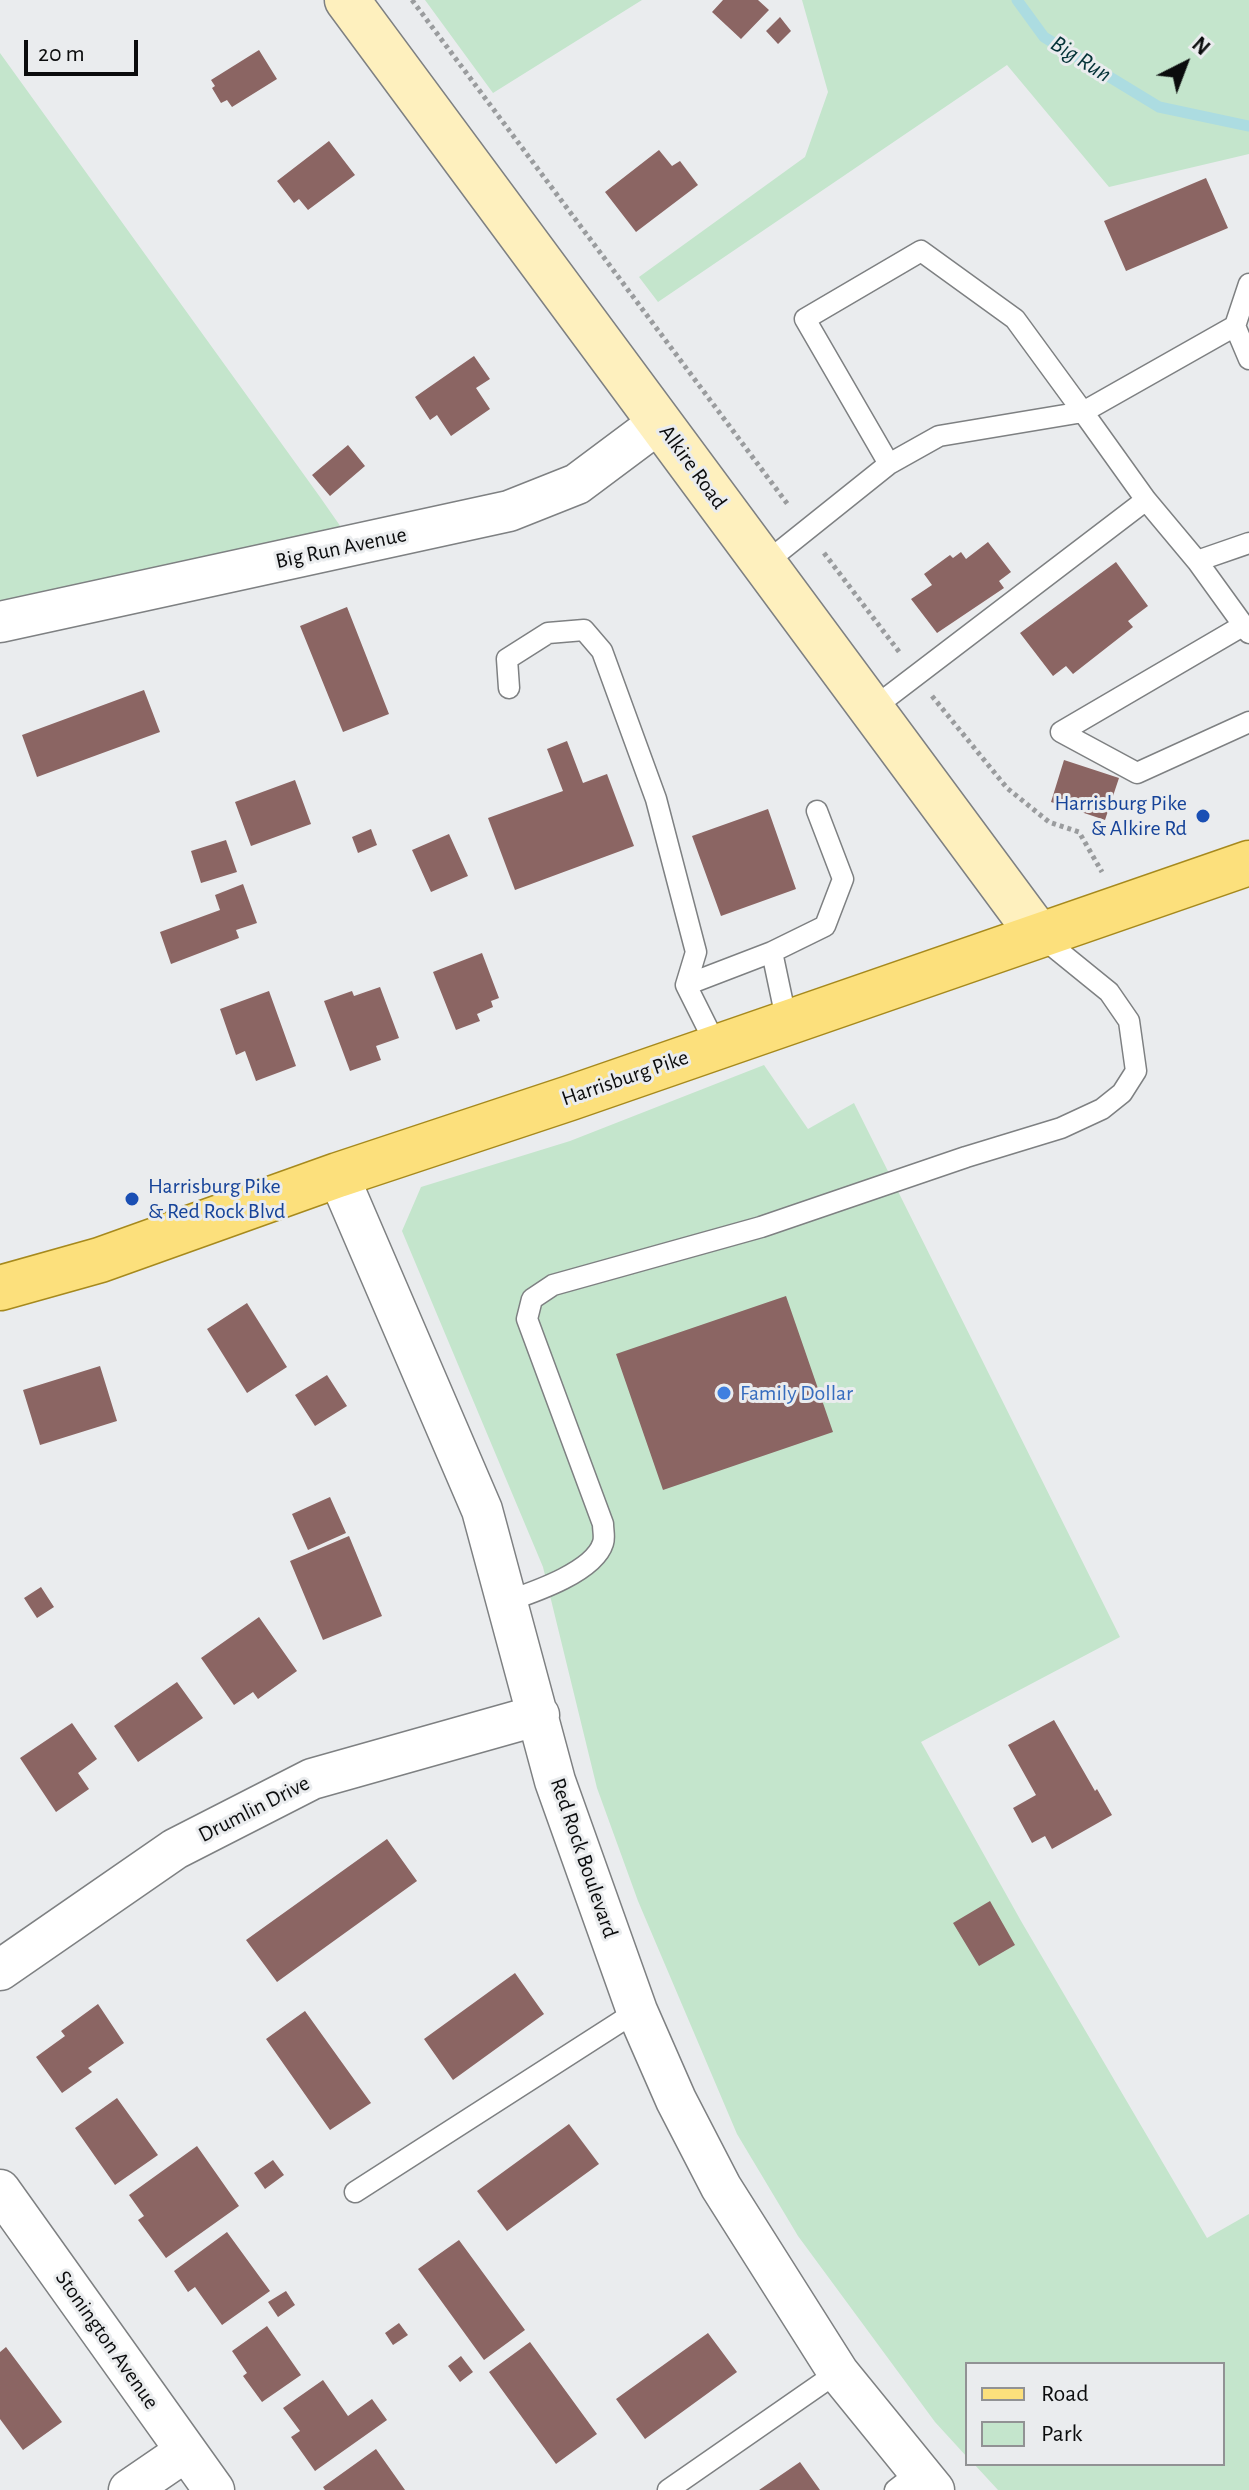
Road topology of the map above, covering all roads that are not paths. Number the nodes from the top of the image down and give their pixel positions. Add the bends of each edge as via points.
1 (347, 0) edge
2 (1249, 284) edge
3 (1235, 326) junction
4 (1249, 359) edge
5 (1083, 412) junction
6 (660, 422) junction
7 (889, 464) junction
8 (1146, 500) junction
9 (1249, 543) edge
10 (1197, 561) junction
11 (764, 564) junction
12 (0, 622) edge
13 (1246, 629) edge
14 (509, 688) dead end
15 (872, 709) junction
16 (1249, 722) edge
17 (817, 811) dead end
18 (1249, 863) edge
19 (1038, 934) junction
20 (772, 952) junction
21 (686, 985) junction
22 (787, 1023) junction
23 (717, 1047) junction
24 (338, 1175) junction
25 (0, 1288) edge
26 (508, 1601) junction
27 (539, 1715) junction
28 (0, 1970) edge
29 (637, 2011) junction
30 (0, 2190) edge
31 (355, 2192) dead end
32 (838, 2372) junction
33 (186, 2451) junction
34 (916, 2484) edge
35 (129, 2490) edge
36 (214, 2490) edge
37 (668, 2490) edge

1 - 6 main road, Alkire Road
2 - 3 lane
3 - 4 lane
3 - 5 lane
5 - 7 lane via 939,436
5 - 7 lane via 1015,319 921,251 805,319
5 - 8 lane
6 - 11 main road, Alkire Road
6 - 12 street, Big Run Avenue via 577,484 509,511
7 - 11 lane
8 - 10 lane
8 - 15 lane
9 - 10 lane
10 - 13 lane
11 - 15 main road, Alkire Road
13 - 16 lane via 1061,732 1137,773
14 - 21 lane via 507,659 548,633 584,630 602,651 656,799 696,952
15 - 19 main road, Alkire Road
17 - 20 lane via 843,879 825,926
18 - 19 main road, Harrisburg Pike
19 - 22 main road, Harrisburg Pike
19 - 26 lane via 1109,992 1129,1021 1136,1071 1122,1093 1102,1109 1061,1128 761,1227 553,1285 532,1299 527,1319 603,1524 604,1540 599,1552 571,1574
20 - 21 lane
20 - 22 lane
21 - 23 lane
22 - 23 main road, Harrisburg Pike
23 - 24 main road, Harrisburg Pike
24 - 25 main road, Harrisburg Pike via 100,1260
24 - 26 street, Red Rock Boulevard via 482,1510
26 - 27 street, Red Rock Boulevard
27 - 28 street, Drumlin Drive via 312,1779 175,1849
27 - 29 street, Red Rock Boulevard via 555,1781
29 - 31 lane
29 - 32 street, Red Rock Boulevard via 721,2187
30 - 33 street, Stonington Avenue
32 - 34 street, Red Rock Boulevard
32 - 37 lane
33 - 35 street
33 - 36 street, Stonington Avenue

